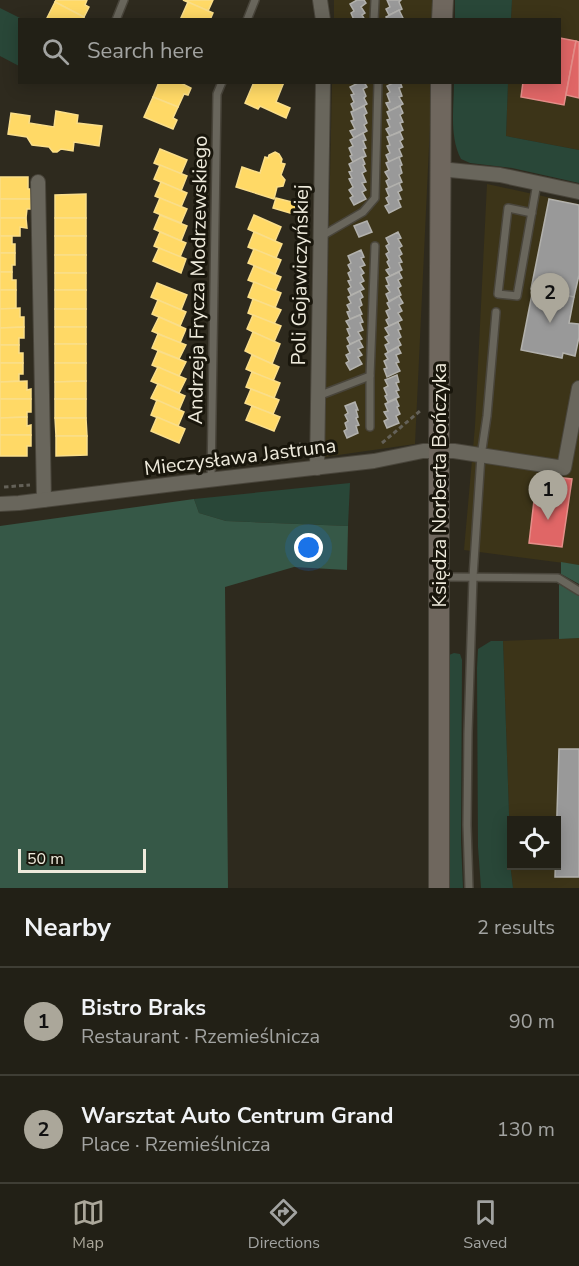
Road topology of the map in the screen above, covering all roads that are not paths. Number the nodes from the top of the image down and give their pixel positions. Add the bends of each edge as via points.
1 (124, 0) edge
2 (255, 0) edge
3 (320, 0) edge
4 (375, 0) edge
5 (443, 0) edge
6 (117, 18) edge
7 (248, 18) edge
8 (323, 18) edge
9 (374, 18) edge
10 (442, 18) edge
11 (221, 84) edge
12 (323, 84) edge
13 (378, 84) edge
14 (441, 84) edge
15 (440, 169) junction
16 (38, 182) dead end
17 (537, 183) junction
18 (579, 192) edge
19 (532, 213) junction
20 (321, 237) junction
21 (375, 246) dead end
22 (496, 312) dead end
23 (370, 376) junction
24 (579, 388) edge
25 (318, 396) junction
26 (370, 427) dead end
27 (439, 451) junction
28 (481, 456) junction
29 (317, 468) junction
30 (211, 479) junction
31 (44, 500) junction
32 (0, 504) edge
33 (439, 577) junction
34 (472, 577) junction
35 (579, 591) edge
36 (439, 888) edge
37 (469, 888) edge

1 - 6 lane
2 - 7 lane
3 - 8 street
4 - 9 lane
5 - 10 street
11 - 30 lane, Andrzeja Frycza Modrzewskiego via 217,94
12 - 20 street, Poli Gojawiczyńskiej
13 - 20 lane via 375,198 363,212
14 - 15 street, Księdza Norberta Bończyka
15 - 17 street
15 - 27 street, Księdza Norberta Bończyka
16 - 31 street
17 - 18 street
17 - 19 lane
19 - 19 lane via 517,296 498,294 508,208
20 - 25 street, Poli Gojawiczyńskiej
21 - 23 lane
22 - 28 lane
23 - 25 lane
23 - 26 lane
24 - 28 street, Mieczysława Jastruna via 564,468
25 - 29 street, Poli Gojawiczyńskiej
27 - 28 street, Mieczysława Jastruna
27 - 29 street, Mieczysława Jastruna
27 - 33 street, Księdza Norberta Bończyka
28 - 34 lane
29 - 30 street, Mieczysława Jastruna
30 - 31 street, Mieczysława Jastruna
31 - 32 street, Mieczysława Jastruna
33 - 34 lane
33 - 36 street, Księdza Norberta Bończyka
34 - 35 lane via 558,578
34 - 37 lane

